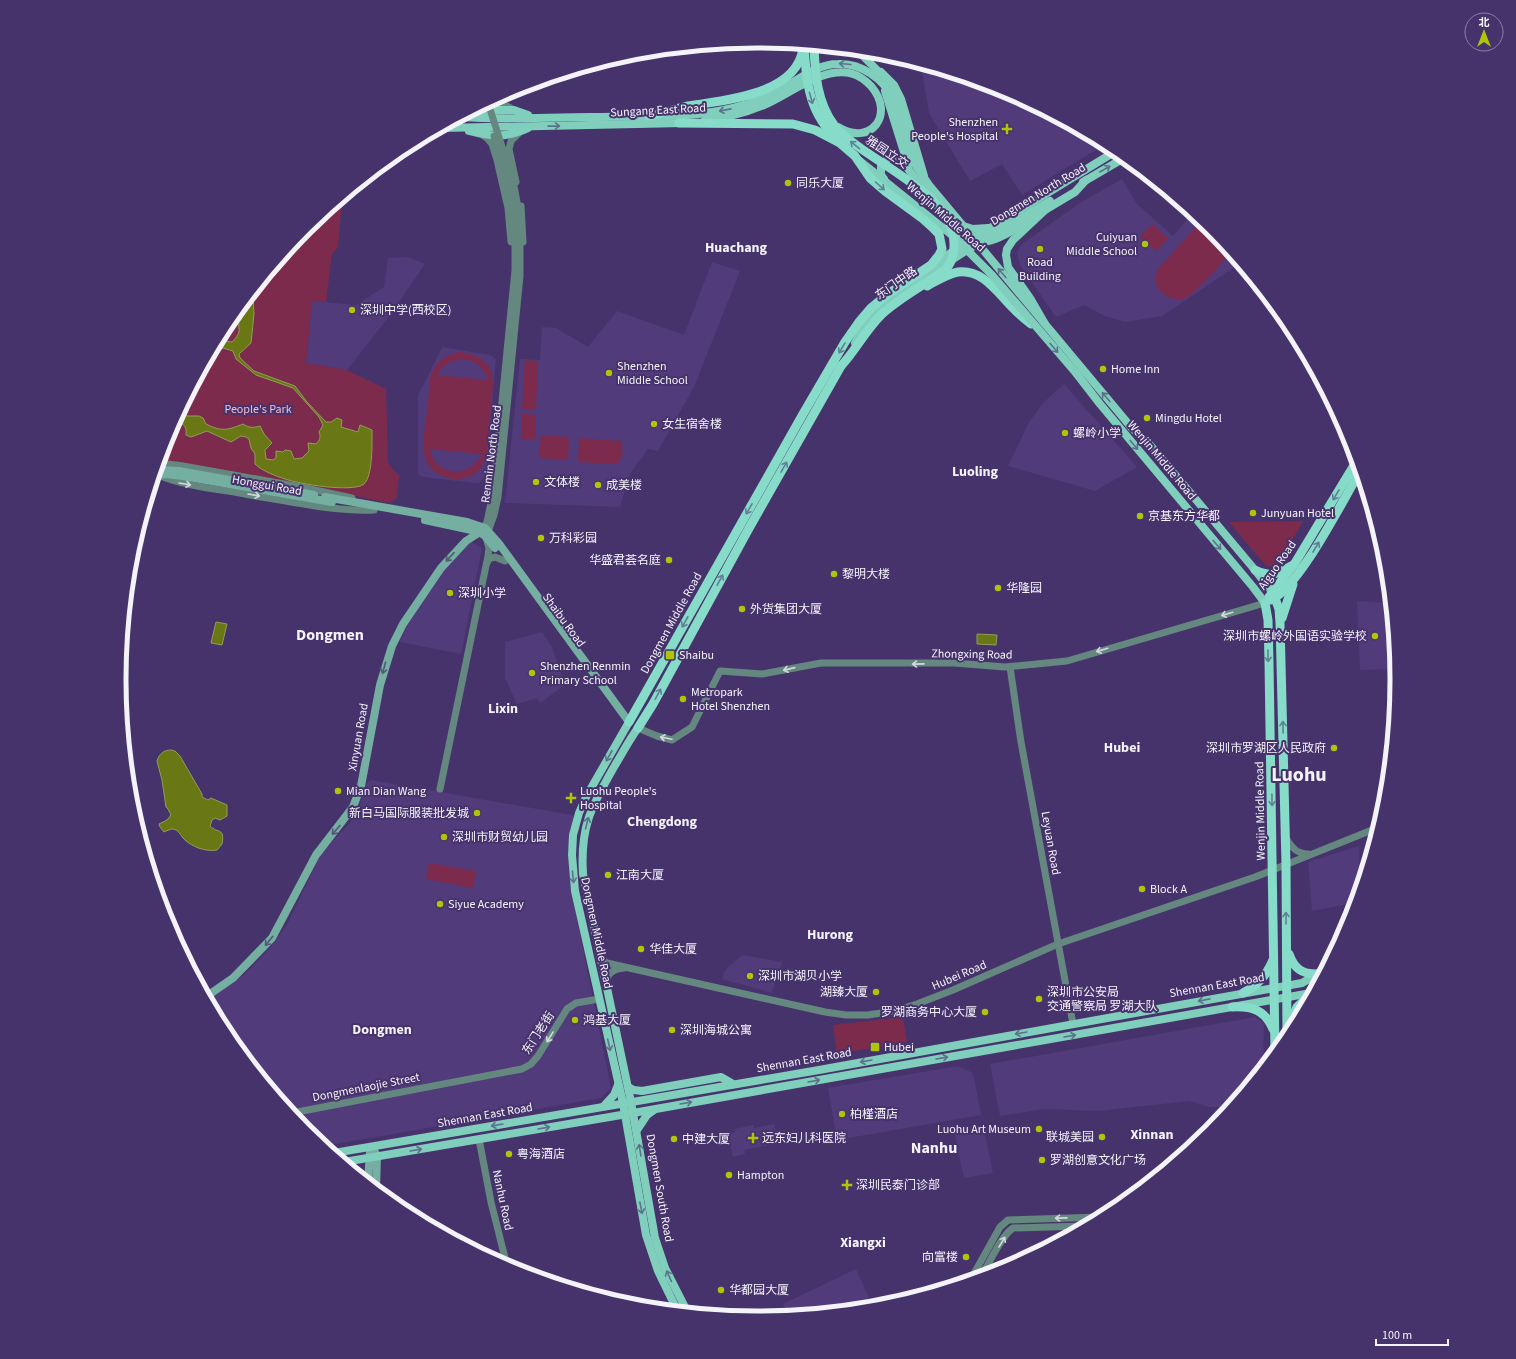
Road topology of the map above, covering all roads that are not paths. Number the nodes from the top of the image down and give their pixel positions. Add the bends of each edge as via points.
1 (803, 49) edge
2 (804, 50) edge
3 (814, 50) edge
4 (863, 57) edge
5 (880, 76) junction
6 (501, 103) edge
7 (489, 108) edge
8 (486, 110) edge
9 (486, 110) edge
10 (514, 110) junction
11 (649, 116) junction
12 (471, 117) edge
13 (536, 118) junction
14 (679, 123) junction
15 (834, 124) junction
16 (531, 126) junction
17 (451, 128) edge
18 (459, 128) junction
19 (521, 131) junction
20 (479, 133) junction
21 (840, 143) junction
22 (1110, 155) edge
23 (855, 156) junction
24 (1119, 161) edge
25 (914, 170) junction
26 (884, 180) junction
27 (1086, 180) junction
28 (933, 199) junction
29 (1045, 210) junction
30 (991, 227) junction
31 (517, 236) junction
32 (953, 236) junction
33 (971, 240) joint
34 (964, 252) joint
35 (931, 265) junction
36 (517, 273) junction
37 (908, 296) junction
38 (1042, 327) junction
39 (841, 366) junction
40 (1078, 371) junction
41 (165, 464) edge
42 (1352, 468) edge
43 (163, 470) edge
44 (161, 475) edge
45 (160, 476) edge
46 (1357, 479) edge
47 (332, 500) junction
48 (485, 532) junction
49 (505, 561) junction
50 (487, 563) junction
51 (1295, 563) junction
52 (1255, 570) junction
53 (1294, 579) junction
54 (1274, 595) junction
55 (1265, 603) junction
56 (1280, 623) junction
57 (1010, 666) junction
58 (629, 722) junction
59 (638, 728) junction
60 (440, 789) dead end
61 (1371, 830) edge
62 (1285, 838) junction
63 (1311, 854) junction
64 (1286, 864) junction
65 (1273, 870) junction
66 (1058, 944) junction
67 (1287, 945) junction
68 (600, 956) junction
69 (1274, 957) junction
70 (628, 967) junction
71 (1316, 973) edge
72 (1315, 975) edge
73 (606, 985) junction
74 (1287, 985) junction
75 (1274, 987) junction
76 (210, 993) edge
77 (1243, 993) junction
78 (1306, 994) edge
79 (1287, 997) junction
80 (599, 999) junction
81 (1274, 1000) junction
82 (1232, 1007) junction
83 (1073, 1024) junction
84 (1287, 1024) edge
85 (1274, 1032) junction
86 (1275, 1042) edge
87 (445, 1083) joint
88 (733, 1084) junction
89 (618, 1085) junction
90 (628, 1087) junction
91 (631, 1102) junction
92 (622, 1104) junction
93 (604, 1106) junction
94 (659, 1108) junction
95 (298, 1112) edge
96 (634, 1113) junction
97 (625, 1114) junction
98 (607, 1117) junction
99 (637, 1130) junction
100 (628, 1131) junction
101 (479, 1139) junction
102 (372, 1147) junction
103 (341, 1153) edge
104 (373, 1157) junction
105 (350, 1161) edge
106 (369, 1177) edge
107 (375, 1182) edge
108 (1088, 1217) edge
109 (1073, 1226) edge
110 (505, 1258) edge
111 (986, 1268) edge
112 (975, 1272) edge
113 (675, 1306) edge
114 (685, 1307) edge

1 - 11 highway via 798,66 784,80 748,95
2 -> 21 highway, Wenjin Middle Road, bridge via 807,80 813,106 826,130
3 - 15 highway, 雅园立交, bridge via 822,103
4 - 5 main road, Wenjin Middle Road
5 -> 11 main road, Sungang East Road via 857,66 830,64 778,91 735,108 707,113
5 - 25 main road via 905,158
5 - 25 main road, Wenjin Middle Road via 894,99
5 - 28 main road via 894,85 901,99
6 - 10 street
7 - 31 street, bridge via 513,180 518,208
8 - 10 main road
9 - 31 street, bridge via 508,184
10 - 13 main road
11 - 13 main road, Sungang East Road
12 - 13 main road, Sungang East Road
14 - 15 main road, Sungang East Road via 724,118 750,111 821,76 846,72 862,78 879,98 882,110 876,125 865,132 853,133
16 -> 14 main road, Sungang East Road
14 - 21 highway via 786,124 808,127
28 -> 15 highway, 雅园立交, bridge via 862,150
16 - 18 main road, Sungang East Road
16 - 19 main road
17 - 18 main road, Sungang East Road
18 - 20 main road
19 - 20 main road via 505,135
19 - 36 street via 511,141 509,149 523,225 523,254
20 - 36 street via 492,144 498,165 508,208
21 - 23 highway, Wenjin Middle Road
22 - 30 main road, Dongmen North Road
23 - 26 main road, Wenjin Middle Road
23 -> 35 highway, 雅园立交 via 870,178 939,234 942,249
27 -> 24 main road, Dongmen North Road
25 - 26 main road via 900,159 892,158 881,164 881,175
25 - 28 main road, bridge
38 -> 25 main road, Wenjin Middle Road, bridge via 929,185
26 - 32 main road, Wenjin Middle Road
27 - 29 main road via 1075,192
27 - 34 main road, Dongmen North Road
28 - 30 main road via 958,224 973,229
28 - 37 highway, 雅园立交, bridge via 952,230 952,259 946,269
29 - 32 main road, bridge via 1008,234 990,241 968,242
29 - 38 main road, bridge via 1013,240 1006,256 1008,267 1030,298
30 - 33 main road, Dongmen North Road
31 - 36 street, Renmin North Road
32 - 38 main road, Wenjin Middle Road, bridge
33 - 35 main road, Dongmen Middle Road
34 - 39 main road, 东门中路 via 885,304 865,325
35 -> 58 highway, Dongmen Middle Road via 871,308 845,342
36 - 48 street, Renmin North Road via 499,493 495,511
37 - 38 highway, bridge via 954,273 972,273 990,283 1015,310
37 - 39 highway, 雅园立交, bridge via 875,322
38 - 40 main road, Wenjin Middle Road
59 -> 39 highway, Dongmen Middle Road
52 -> 40 main road, Wenjin Middle Road via 1151,446
40 -> 55 main road, Wenjin Middle Road via 1110,416
41 - 47 street, Honggui Road via 301,487
42 -> 51 highway, Aiguo Road
43 - 47 main road, Honggui Road via 179,471
44 - 47 main road, Honggui Road, bridge via 179,475
45 -> 47 street, Honggui Road via 216,489
53 -> 46 highway, Aiguo Road via 1314,551
47 - 48 main road, Honggui Road via 472,523
48 - 49 main road, Shaibu Road
48 - 50 street, Renmin North Road via 489,548
48 - 58 main road, Shaibu Road
48 -> 76 main road, Xinyuan Road via 466,541 441,568 403,624 392,646 380,685 362,786 353,807 316,855 272,938 233,978
49 - 50 street via 495,557
49 - 58 main road, Shaibu Road via 620,716
50 - 60 street, Renmin North Road
51 - 52 highway via 1279,573
51 - 54 highway, Aiguo Road
52 - 54 main road, Wenjin Middle Road
53 - 54 highway, Aiguo Road
53 - 56 highway
54 - 55 highway, Aiguo Road
54 - 56 highway, Wenjin Middle Road via 1280,609
55 -> 57 street, Zhongxing Road via 1067,661
55 -> 65 highway, Wenjin Middle Road via 1268,620
62 -> 56 highway, Wenjin Middle Road
57 -> 59 street, Zhongxing Road via 954,663 828,663 762,674 720,671 692,727 672,740
57 - 66 street, Leyuan Road via 1021,742
58 - 59 main road, Shaibu Road
58 -> 80 main road, Dongmen Middle Road via 586,796 573,834 575,891
68 -> 59 main road, Dongmen Middle Road via 583,874 582,850 586,826 596,798
61 - 63 street, Hubei Road
62 - 63 street via 1298,852
62 - 64 highway, Wenjin Middle Road
63 - 64 street, Hubei Road
64 - 65 street, Hubei Road
67 -> 64 highway, Wenjin Middle Road
65 - 66 street, Hubei Road
65 - 69 highway, Wenjin Middle Road
66 - 70 street, Hubei Road via 929,1000 894,1011 868,1015 825,1012
66 - 83 street, Leyuan Road
67 - 71 highway via 1289,955 1300,971
67 - 74 highway, Wenjin Middle Road
68 - 70 street, Hubei Road via 606,962
68 - 73 main road, Dongmen Middle Road
69 - 75 highway, Wenjin Middle Road
69 - 77 highway via 1264,978
70 - 73 street via 612,972 607,978
72 - 74 main road, Shennan East Road via 1302,982
73 - 90 main road, Dongmen Middle Road
74 - 75 main road, Shennan East Road
74 - 79 highway, Wenjin Middle Road
75 - 77 main road, Shennan East Road
75 - 81 highway, Wenjin Middle Road
77 -> 83 main road, Shennan East Road
78 - 79 main road, Shennan East Road
79 - 81 main road, Shennan East Road
79 - 84 highway, Wenjin Middle Road
80 -> 87 street, 东门老街 via 576,1003 567,1009 538,1056 527,1067
80 -> 89 main road, Dongmen Middle Road
81 - 82 main road, Shennan East Road
81 - 85 highway, Wenjin Middle Road
82 - 85 highway via 1244,1007 1260,1012 1269,1020
94 -> 82 main road, Shennan East Road
83 -> 88 main road, Shennan East Road
85 - 86 highway, Wenjin Middle Road
87 - 95 street, Dongmenlaojie Street
88 - 90 main road via 721,1077 642,1091
88 - 91 main road, Shennan East Road
89 - 92 main road, Dongmen Middle Road
89 - 93 main road via 614,1095
90 - 91 main road, Dongmen Middle Road
91 - 92 main road, Shennan East Road
91 - 96 main road, Dongmen Middle Road
92 - 93 main road, Shennan East Road
92 - 97 main road, Dongmen Middle Road
93 -> 102 main road, Shennan East Road
94 - 96 main road, Shennan East Road
94 - 99 main road via 647,1115
96 - 97 main road, Shennan East Road
96 - 99 main road, Dongmen South Road
97 - 98 main road, Shennan East Road
97 - 100 main road, Dongmen South Road
98 - 100 main road via 613,1117 621,1122
101 -> 98 main road, Shennan East Road
114 -> 99 main road, Dongmen South Road via 665,1268 656,1238
100 -> 113 main road, Dongmen South Road via 652,1255
104 -> 101 main road, Shennan East Road
101 - 110 street, Nanhu Road
102 - 103 main road, Shennan East Road
102 - 104 main road
104 - 105 main road, Shennan East Road
104 - 106 main road
104 - 107 main road
108 -> 112 street via 1008,1220 1000,1227
111 -> 109 street via 1009,1230

